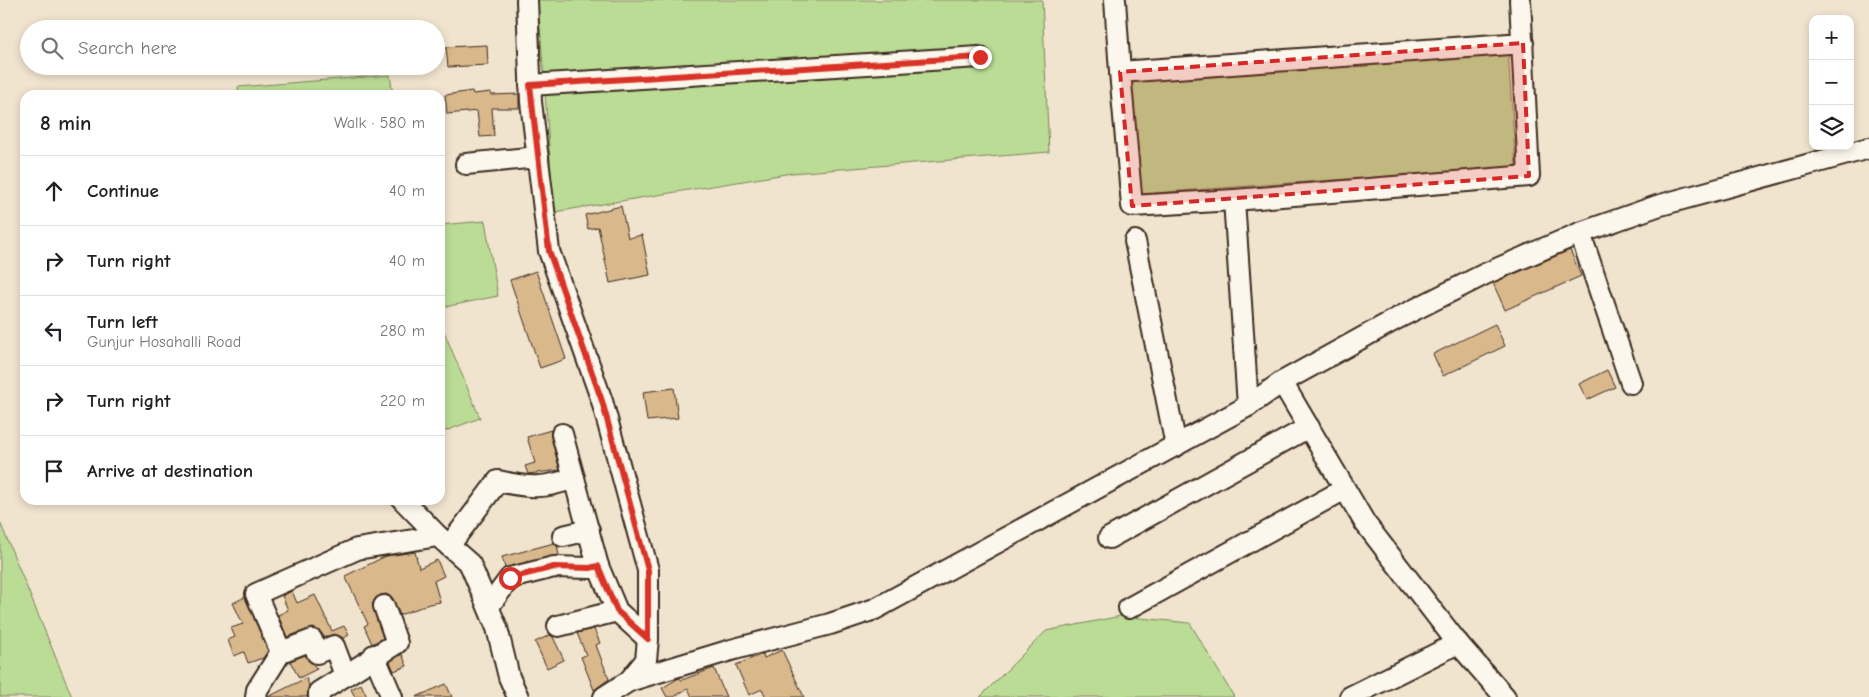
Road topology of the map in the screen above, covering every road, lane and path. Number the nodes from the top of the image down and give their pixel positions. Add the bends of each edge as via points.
1 (527, 0) edge
2 (1116, 0) edge
3 (1520, 0) edge
4 (1523, 42) junction
5 (980, 57) dead end
6 (1120, 72) junction
7 (530, 85) junction
8 (1869, 148) edge
9 (538, 157) junction
10 (466, 164) dead end
11 (1234, 200) junction
12 (1580, 233) junction
13 (1135, 241) dead end
14 (1282, 382) junction
15 (1631, 383) dead end
16 (1248, 406) junction
17 (1309, 427) junction
18 (562, 434) dead end
19 (1176, 446) junction
20 (574, 478) junction
21 (1345, 489) junction
22 (408, 505) edge
23 (589, 530) junction
24 (563, 536) dead end
25 (1109, 538) dead end
26 (443, 541) junction
27 (598, 566) junction
28 (384, 606) dead end
29 (489, 606) junction
30 (1129, 608) dead end
31 (617, 611) junction
32 (558, 626) dead end
33 (648, 639) junction
34 (1458, 643) junction
35 (281, 652) junction
36 (374, 655) junction
37 (344, 675) junction
38 (629, 681) junction
39 (256, 697) edge
40 (320, 697) edge
41 (392, 697) edge
42 (518, 697) edge
43 (604, 697) edge
44 (1350, 697) edge
45 (1505, 697) edge

1 - 7 street
2 - 6 street
3 - 4 street
4 - 6 street
4 - 11 street via 1529,176
5 - 7 street
6 - 11 street via 1132,206
7 - 9 street
8 - 12 street via 1657,206
9 - 10 street
9 - 33 street via 549,251 602,401 648,570
11 - 16 street
12 - 14 street via 1485,274
12 - 15 street
13 - 19 street
14 - 16 street
14 - 17 street
16 - 19 street
17 - 21 street
17 - 25 street
18 - 20 street
19 - 38 street via 875,609
20 - 23 street
20 - 26 street via 551,486 524,487 498,481
21 - 30 street
21 - 34 street via 1365,524
22 - 26 street
23 - 24 street
23 - 27 street
26 - 29 street via 470,564
26 - 35 street via 357,549 256,594
27 - 29 street via 554,567 510,578
27 - 31 street
28 - 36 street via 398,643
29 - 42 street via 509,677
31 - 32 street
31 - 33 street
33 - 38 street via 646,660
34 - 44 street
34 - 45 street
35 - 37 street via 312,640 317,653 334,646
35 - 39 street via 257,690
36 - 37 street
36 - 41 street
37 - 40 street via 319,692
38 - 43 street

